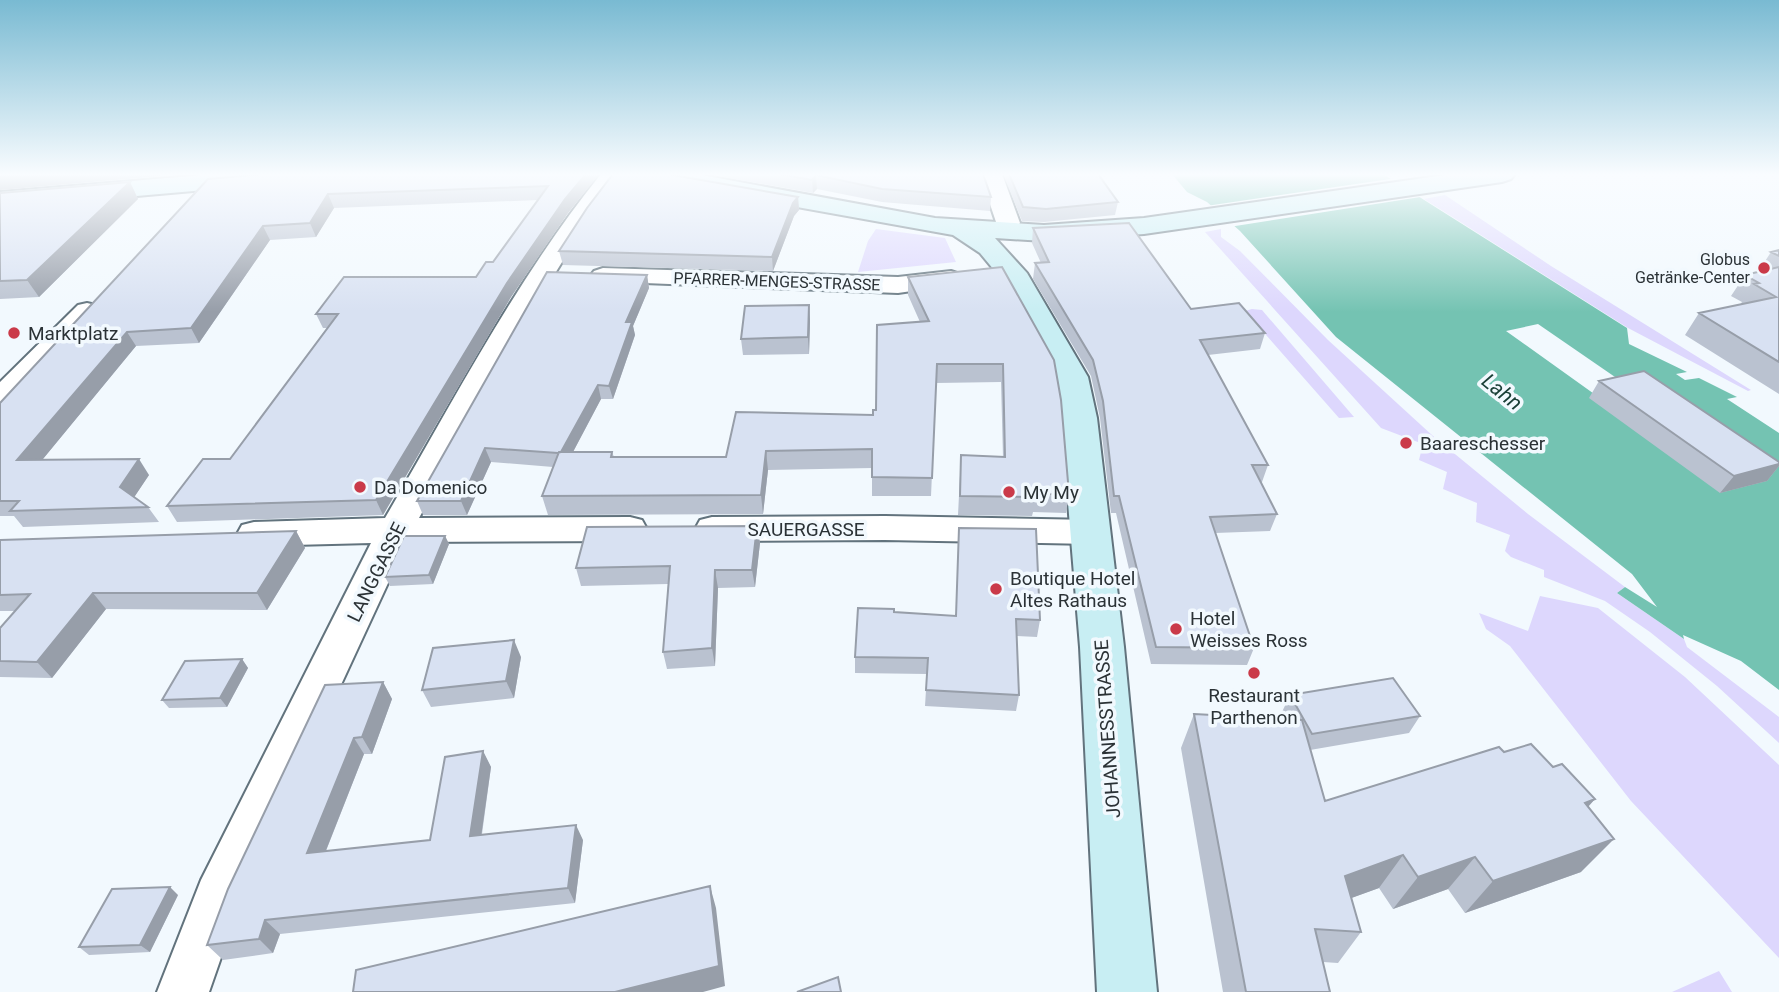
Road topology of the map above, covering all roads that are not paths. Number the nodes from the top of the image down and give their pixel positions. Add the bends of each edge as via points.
1 (577, 220) edge
2 (906, 220) edge
3 (1007, 220) edge
4 (1182, 220) edge
5 (1044, 233) junction
6 (996, 239) junction
7 (991, 275) junction
8 (563, 276) junction
9 (103, 295) edge
10 (0, 399) edge
11 (395, 530) junction
12 (1091, 532) junction
13 (218, 536) edge
14 (183, 992) edge
15 (1127, 992) edge

1 - 8 street, LANGGASSE
2 - 6 street, JOHANNESSTRASSE
3 - 6 street
4 - 5 street
5 - 6 street
5 - 7 street
6 - 7 street, JOHANNESSTRASSE
7 - 8 street, PFARRER-MENGES-STRASSE via 898,285
7 - 12 street, JOHANNESSTRASSE via 1071,377
8 - 11 street, LANGGASSE
9 - 10 street
11 - 12 street, SAUERGASSE
11 - 13 street, SAUERGASSE
11 - 14 street, LANGGASSE via 218,897
12 - 15 street, JOHANNESSTRASSE

